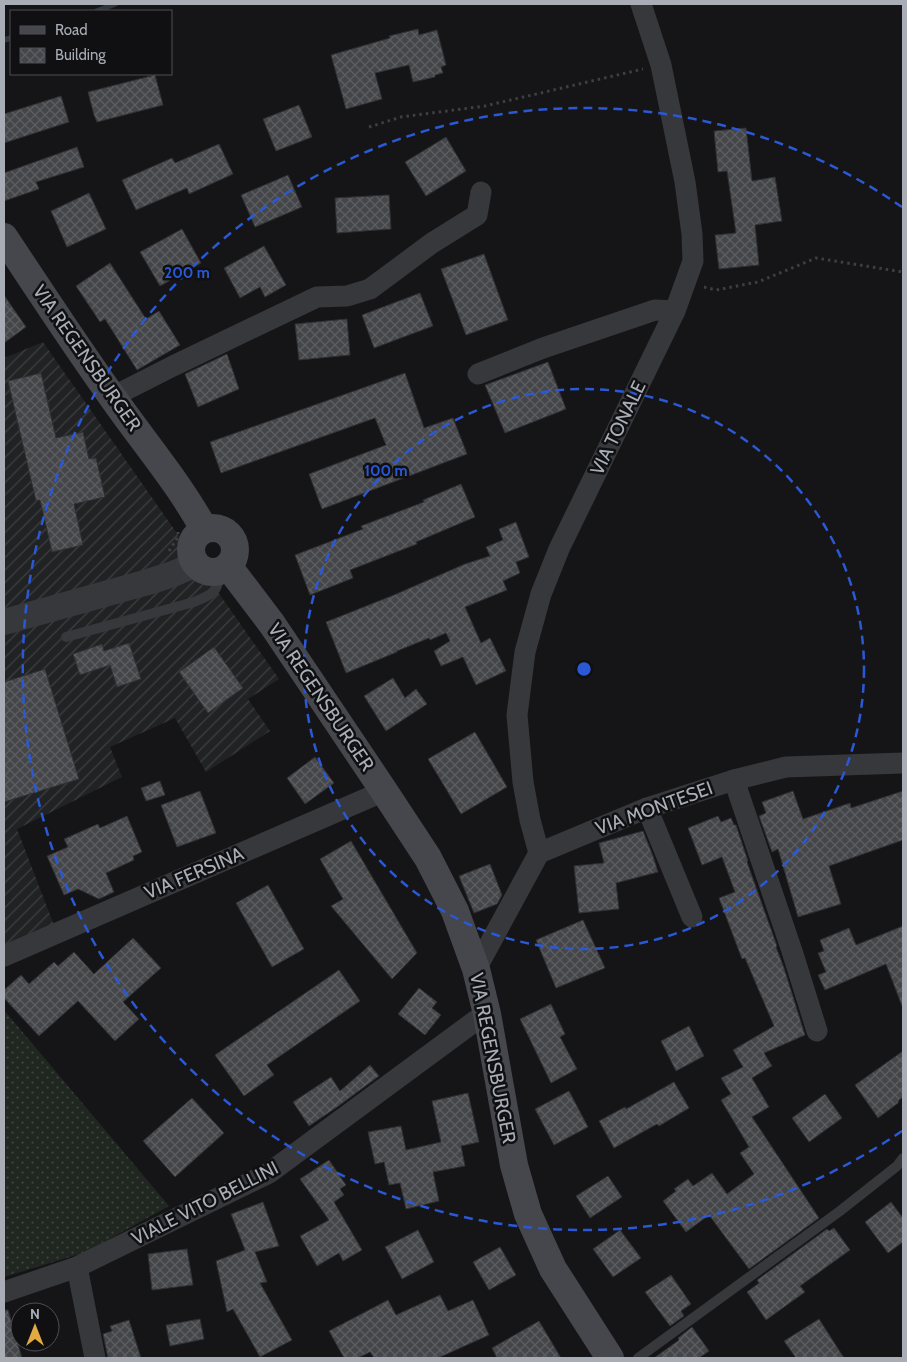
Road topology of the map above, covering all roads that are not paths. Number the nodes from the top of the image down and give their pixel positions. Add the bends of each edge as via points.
1 (641, 4) edge
2 (481, 192) dead end
3 (4, 237) edge
4 (675, 311) junction
5 (478, 374) dead end
6 (112, 398) junction
7 (204, 529) junction
8 (214, 567) junction
9 (4, 622) edge
10 (66, 638) dead end
11 (903, 763) edge
12 (734, 780) junction
13 (384, 790) junction
14 (647, 808) junction
15 (539, 852) junction
16 (692, 917) dead end
17 (4, 956) edge
18 (476, 969) junction
19 (487, 1014) junction
20 (817, 1031) dead end
21 (903, 1158) edge
22 (77, 1268) junction
23 (4, 1292) edge
24 (95, 1358) edge
25 (610, 1358) edge
26 (638, 1358) edge

1 - 4 street, VIA TONALE via 661,65 692,234 693,261
2 - 6 street via 477,215 370,289 347,296 317,297
3 - 6 main road, VIA REGENSBURGER
4 - 5 street via 655,310
4 - 15 street, VIA TONALE via 559,549 541,594 525,652 516,715 523,782
6 - 7 main road, VIA REGENSBURGER
7 - 8 main road via 193,539 191,554
7 - 8 main road via 218,528 234,541 232,561
8 - 9 street via 173,574
8 - 10 lane via 219,578 216,590 207,597
8 - 13 main road, VIA REGENSBURGER via 272,624
11 - 12 street, VIA MONTESEI via 786,767
12 - 14 street, VIA MONTESEI
12 - 20 street
13 - 17 street, VIA FERSINA
13 - 18 main road, VIA REGENSBURGER via 428,858 454,911
14 - 15 street, VIA MONTESEI
14 - 16 street
15 - 18 street
18 - 19 main road, VIA REGENSBURGER
19 - 22 street, VIALE VITO BELLINI via 269,1173
19 - 25 main road, VIA REGENSBURGER via 514,1165 528,1214 553,1269
21 - 26 lane via 840,1211
22 - 23 street, VIALE VITO BELLINI
22 - 24 street

